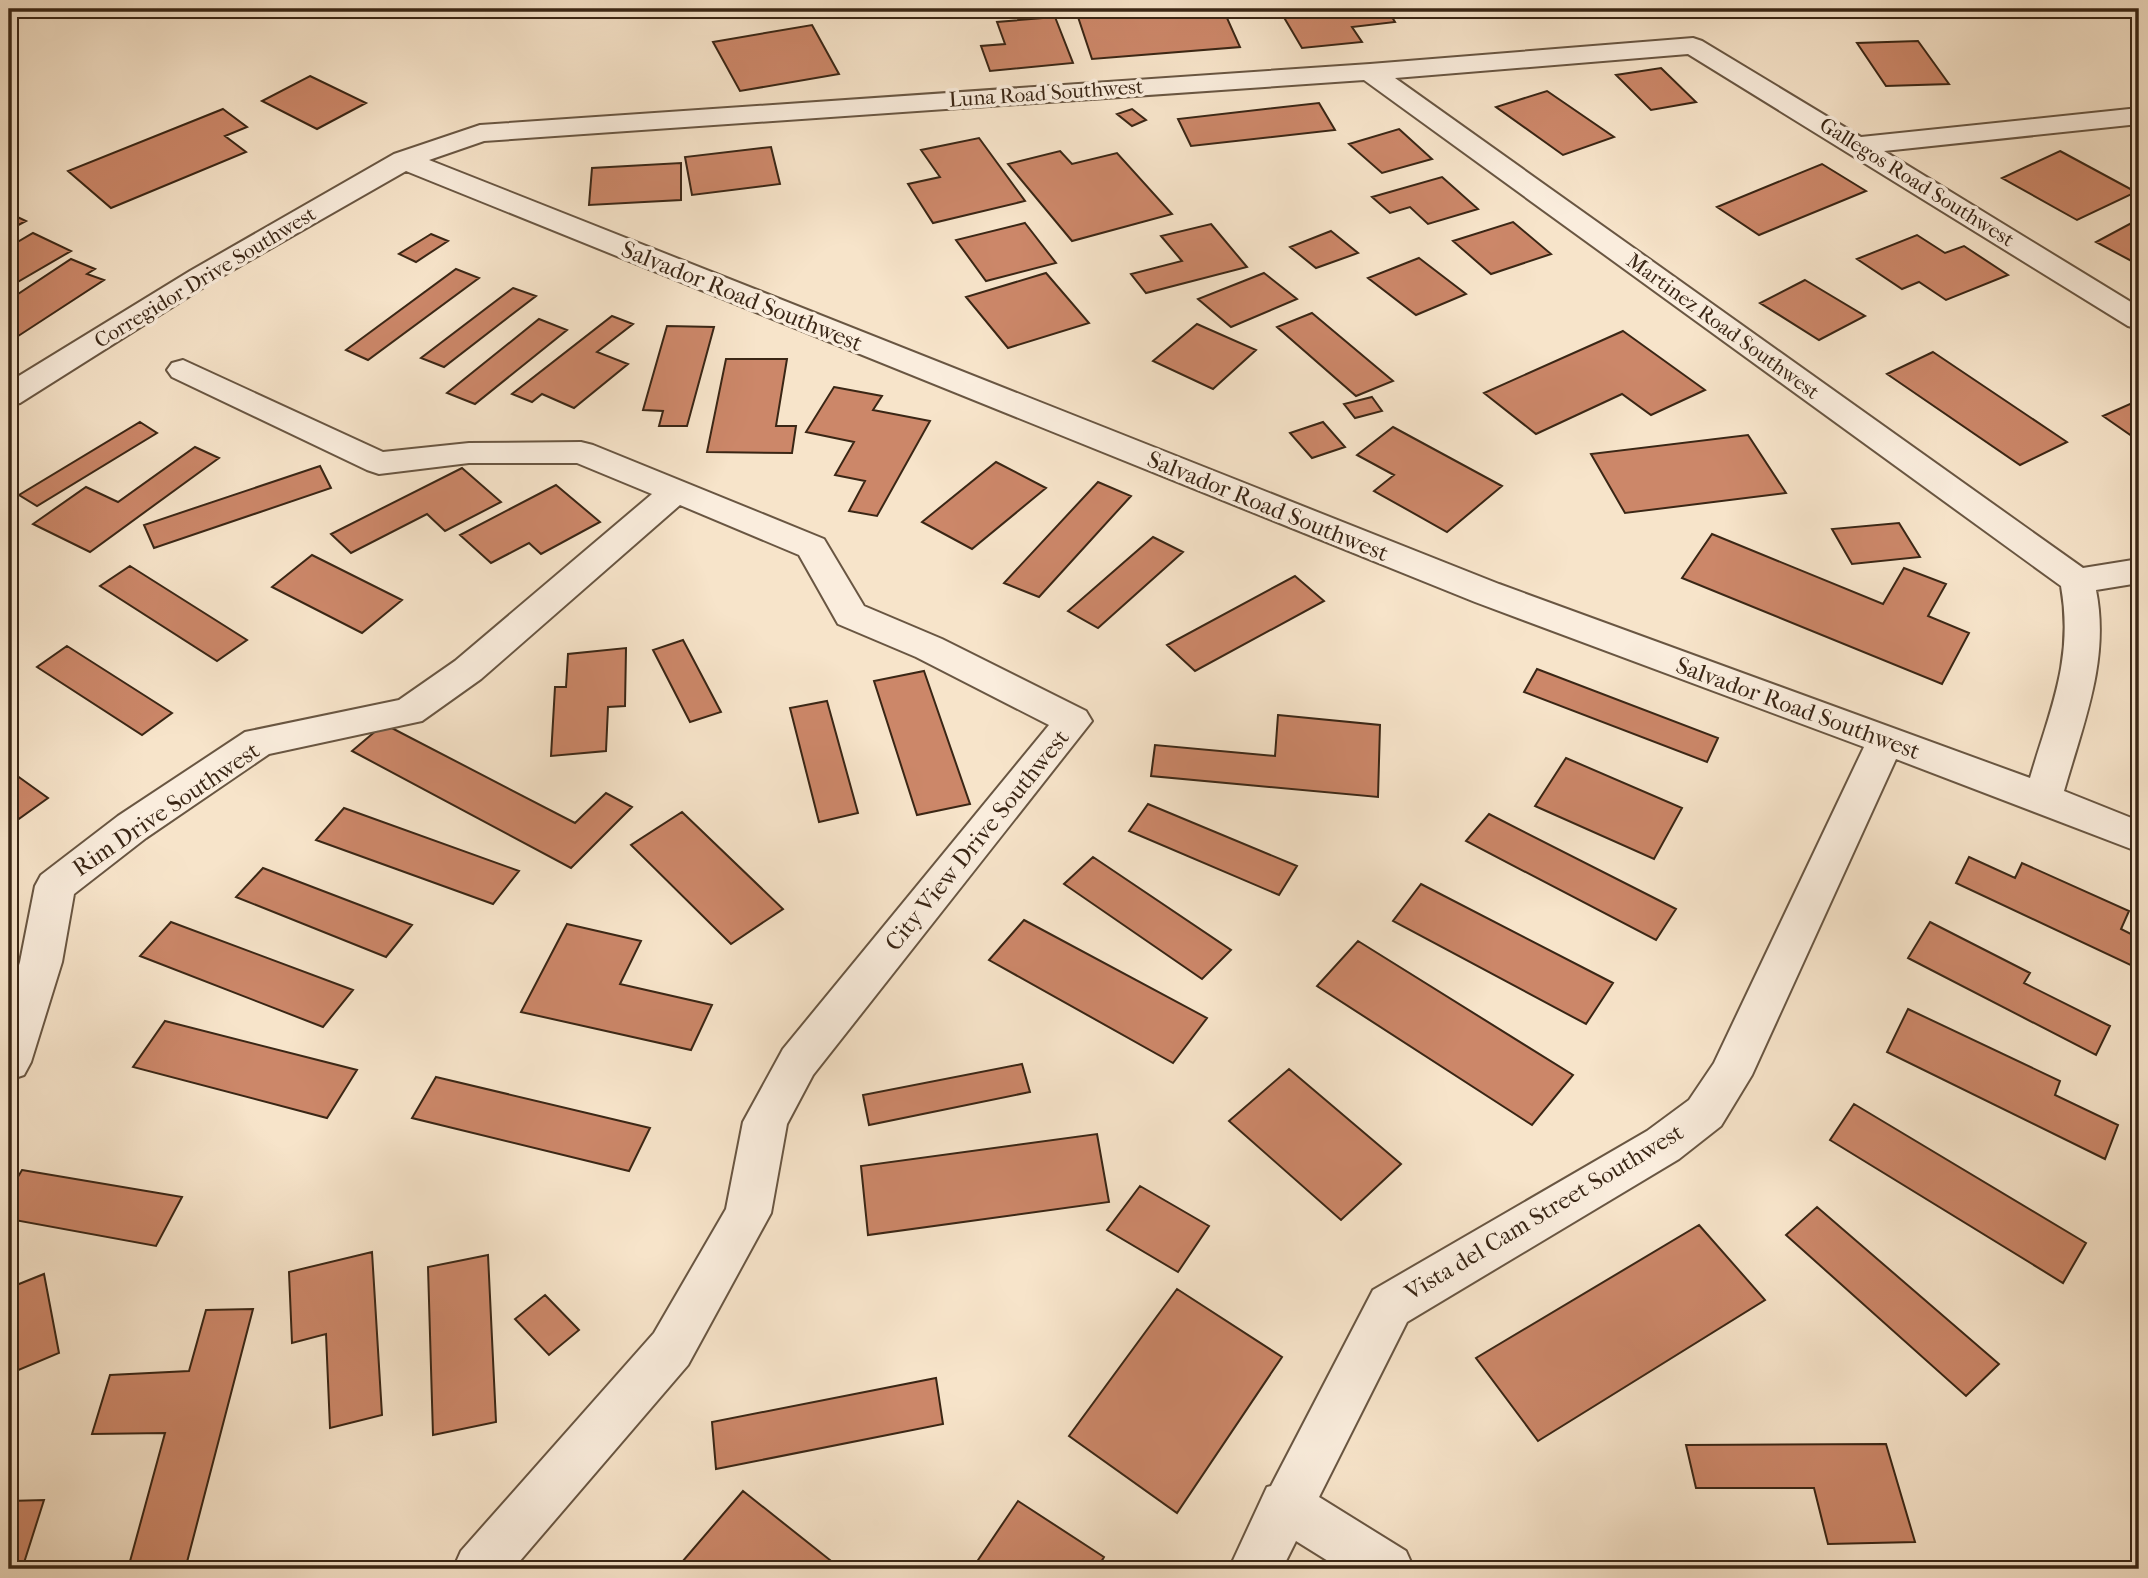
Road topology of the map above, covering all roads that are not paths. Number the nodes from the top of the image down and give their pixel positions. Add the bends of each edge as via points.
1 (1693, 46) joint
2 (1370, 72) junction
3 (2139, 116) edge
4 (1858, 146) junction
5 (404, 160) junction
6 (2139, 320) edge
7 (183, 370) dead end
8 (9, 396) edge
9 (675, 492) junction
10 (2139, 571) edge
11 (2077, 581) junction
12 (1885, 741) junction
13 (2043, 798) junction
14 (2139, 837) edge
15 (9, 1062) edge
16 (1285, 1505) junction
17 (479, 1569) edge
18 (1255, 1569) edge
19 (1388, 1569) edge

1 - 2 street, Luna Road Southwest
1 - 4 street, Gallegos Road Southwest
2 - 5 street, Luna Road Southwest via 480,133
2 - 11 street, Martinez Road Southwest
3 - 4 street
4 - 6 street, Gallegos Road Southwest
5 - 8 street, Corregidor Drive Southwest via 200,277
5 - 12 street, Salvador Road Southwest via 1474,588
7 - 9 street, City View Drive Southwest via 379,463 470,453 581,452
9 - 15 street, Rim Drive Southwest via 467,670 409,711 258,742 132,827 55,886 41,962
9 - 17 street, City View Drive Southwest via 812,547 851,615 929,648 1073,721 798,1062 765,1122 748,1213 671,1349
10 - 11 street
11 - 13 street via 2084,617 2083,659
12 - 13 street, Salvador Road Southwest
12 - 16 street, Vista del Cam Street Southwest via 1730,1076 1705,1113 1663,1145 1390,1306
13 - 14 street, Salvador Road Southwest
16 - 18 street, Vista del Cam Street Southwest
16 - 19 street

